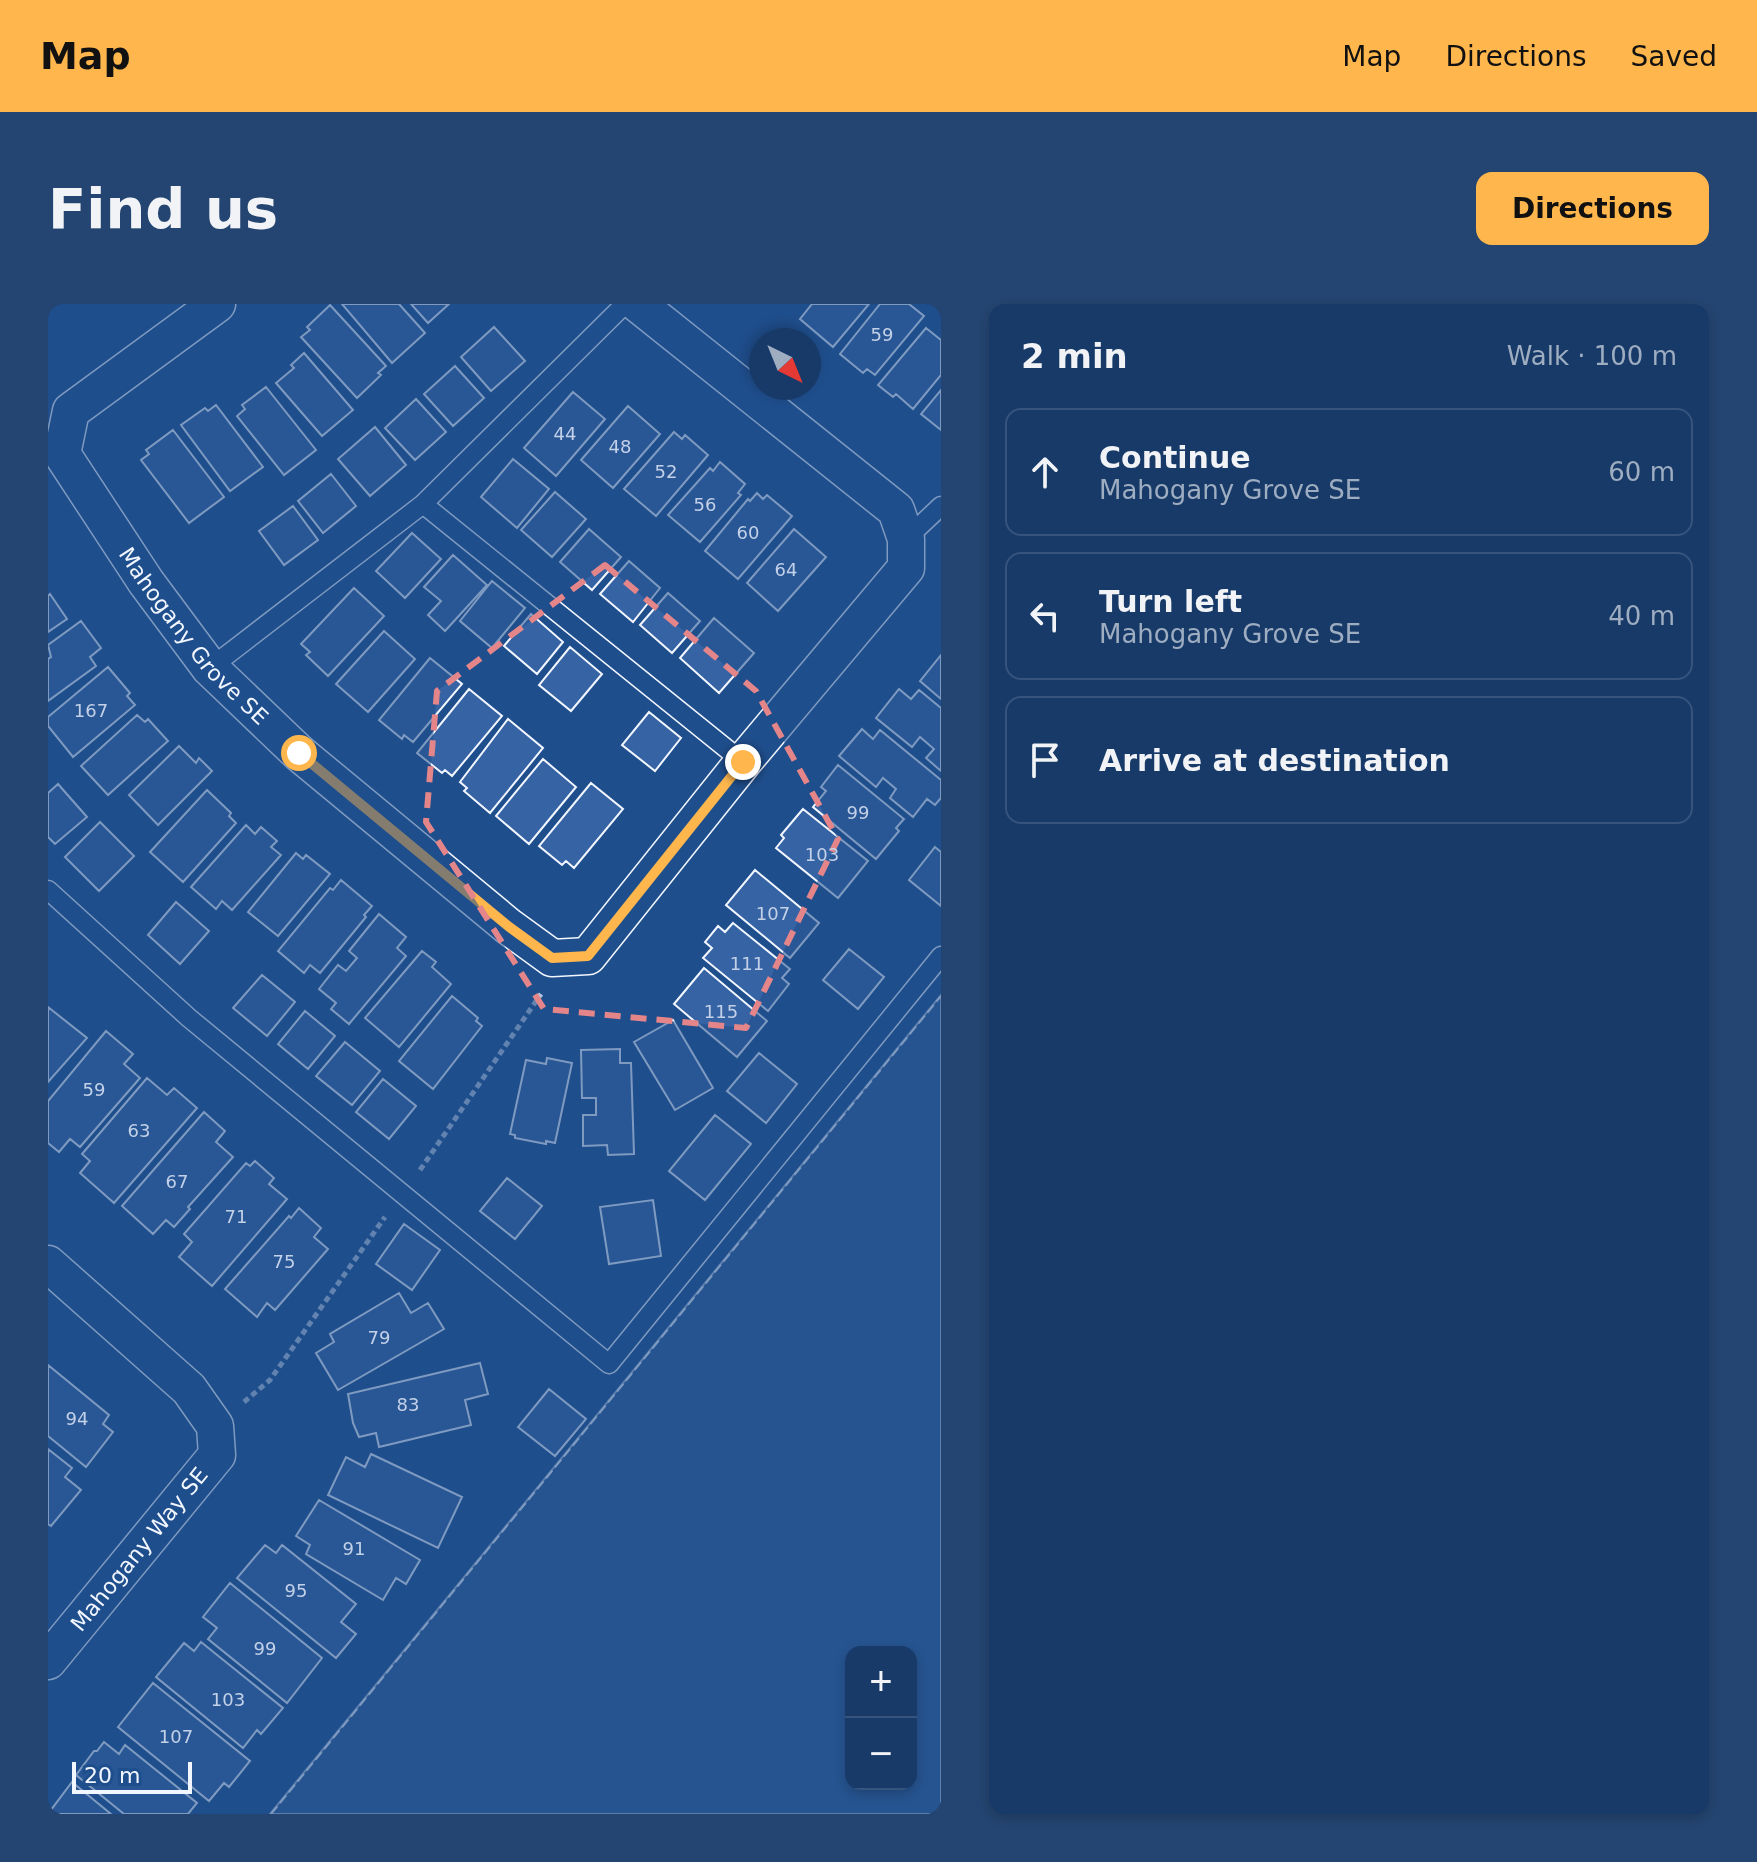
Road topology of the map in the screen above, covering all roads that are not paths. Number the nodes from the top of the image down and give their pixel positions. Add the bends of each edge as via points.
1 (217, 304) edge
2 (625, 304) edge
3 (638, 304) edge
4 (55, 457) edge
5 (423, 504) junction
6 (941, 506) edge
7 (906, 539) junction
8 (210, 668) junction
9 (743, 762) junction
10 (48, 890) edge
11 (941, 956) edge
12 (48, 1264) edge
13 (48, 1661) edge

1 - 4 street, Mahogany Grove SE via 71,411
2 - 5 lane
3 - 7 street via 896,510
4 - 8 street, Mahogany Grove SE
5 - 8 lane
5 - 9 lane
6 - 7 lane
7 - 9 street, Mahogany Grove SE via 906,568
8 - 9 street, Mahogany Grove SE via 299,753 552,958 588,956
10 - 11 lane via 189,1018 609,1364
12 - 13 street, Mahogany Way SE via 189,1389 215,1426 217,1455

